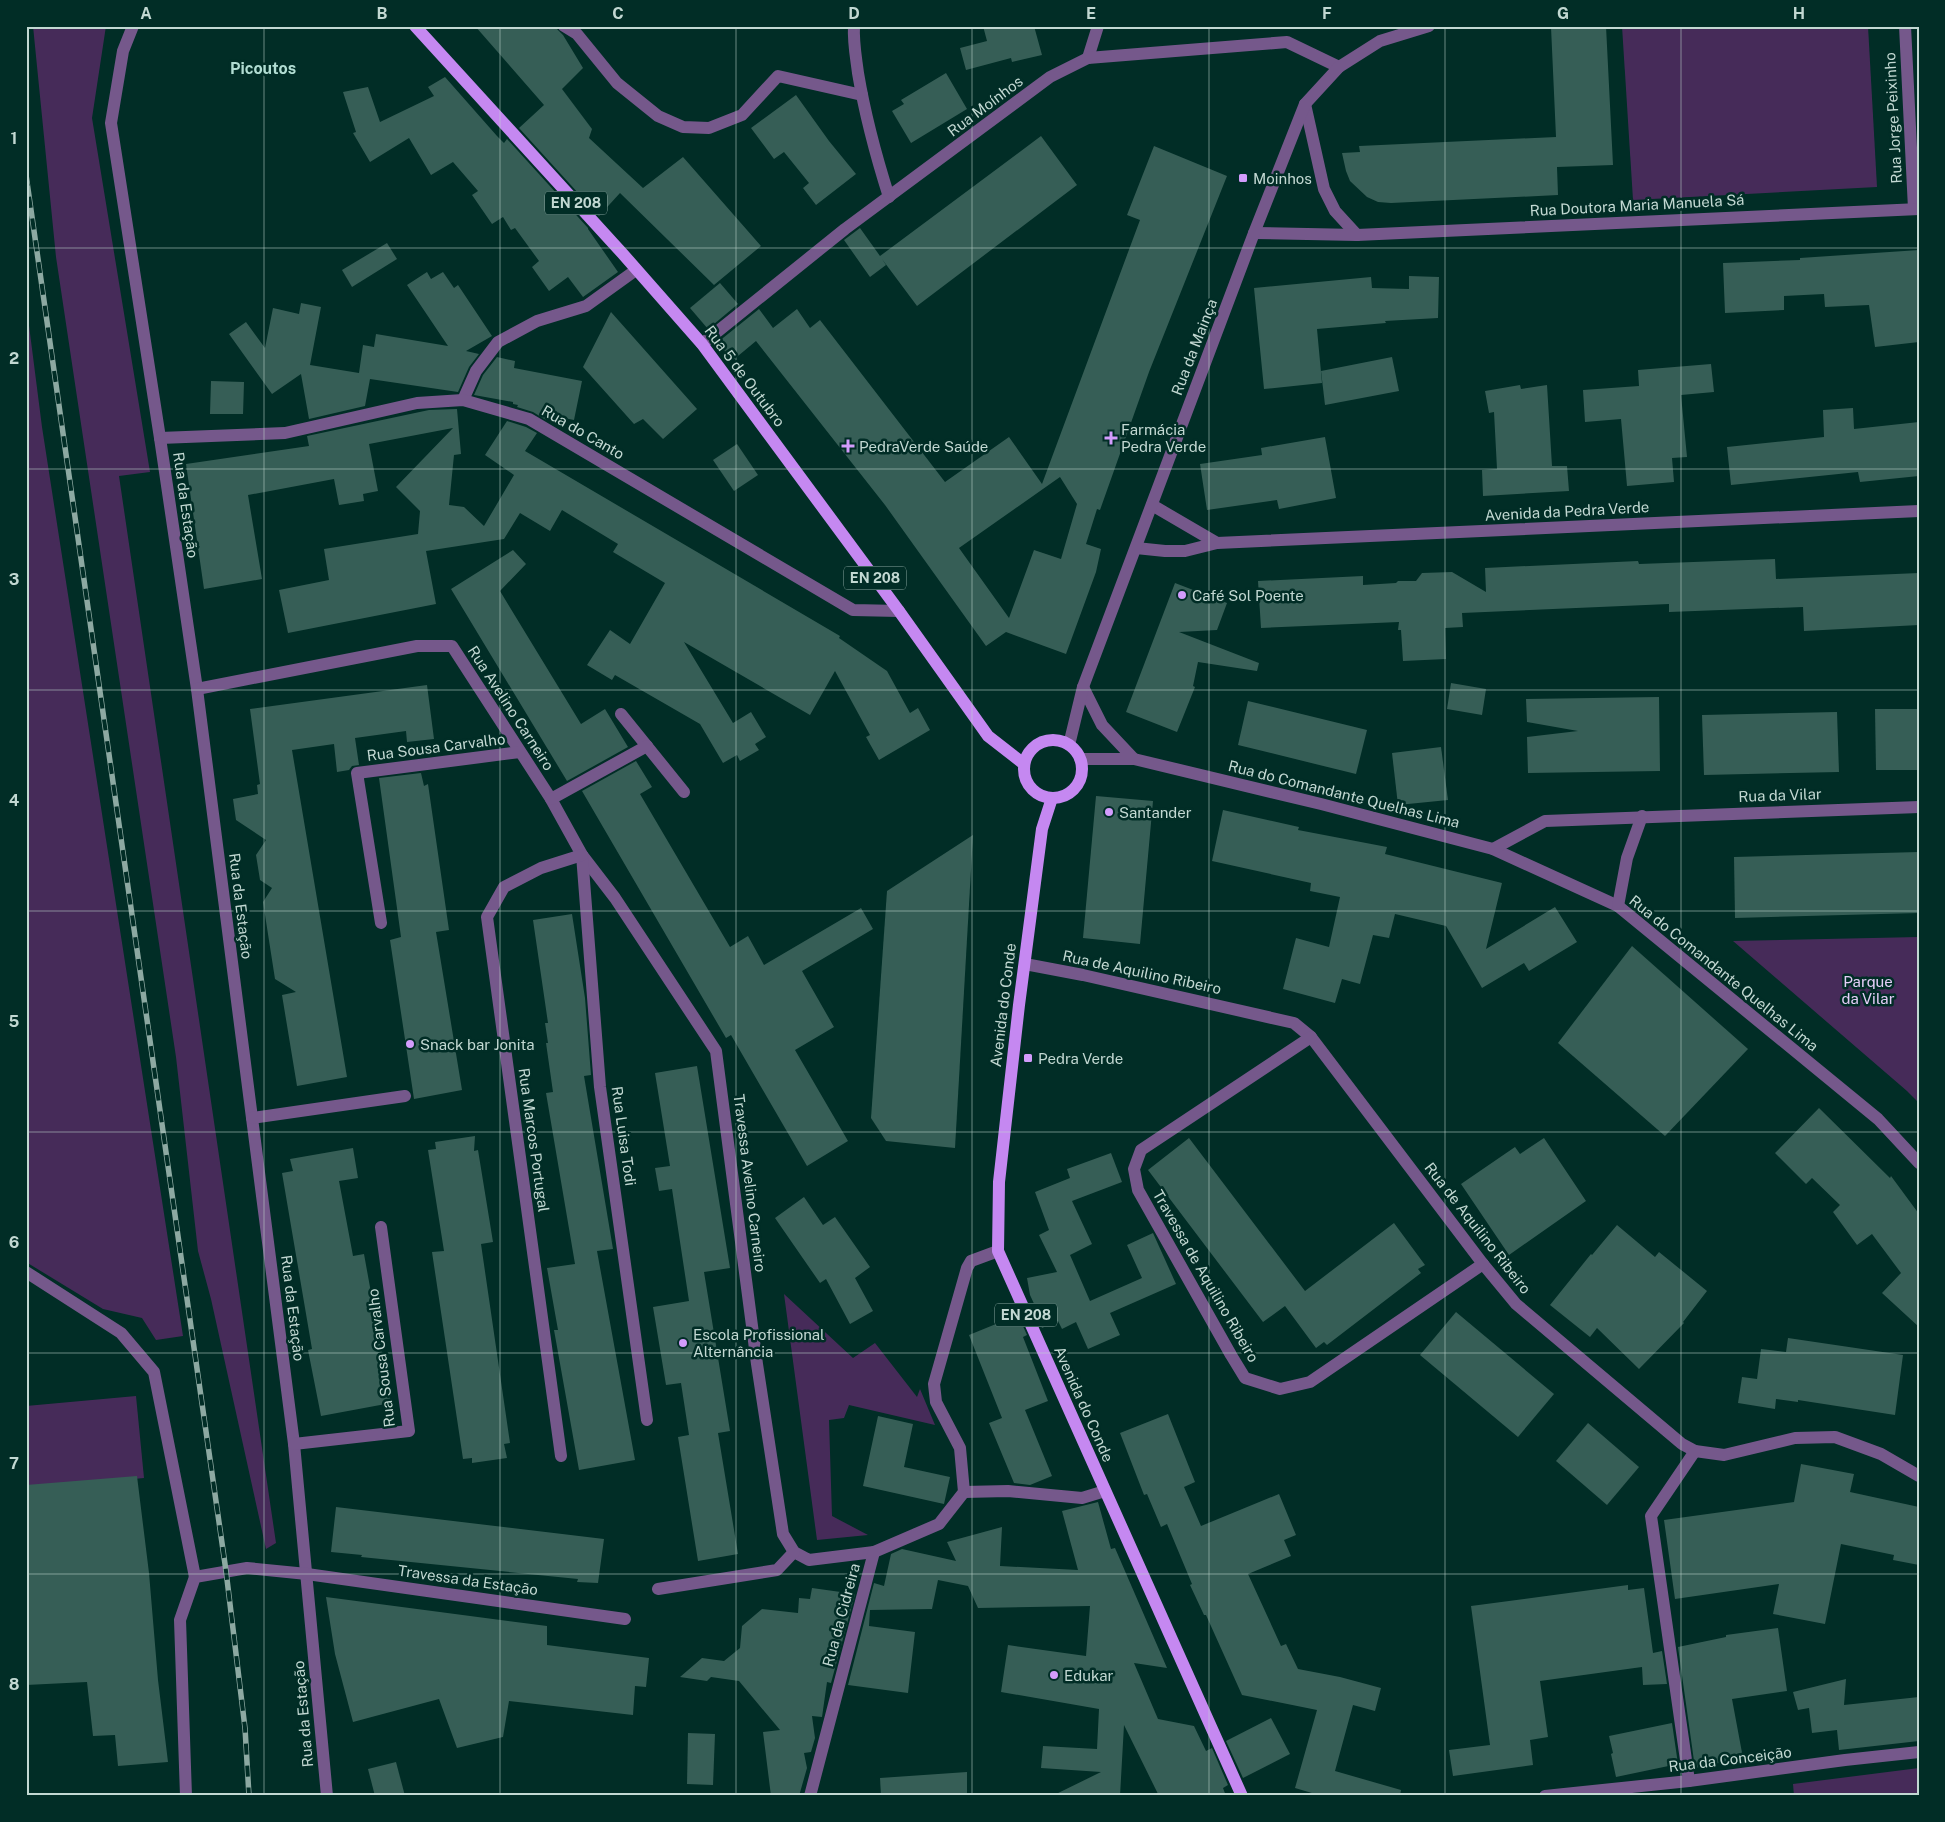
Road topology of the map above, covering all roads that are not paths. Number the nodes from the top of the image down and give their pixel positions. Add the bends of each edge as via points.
1 (133, 26) edge
2 (415, 26) edge
3 (564, 26) edge
4 (854, 26) edge
5 (1098, 26) edge
6 (1429, 26) edge
7 (1905, 26) edge
8 (1088, 58) junction
9 (1339, 67) junction
10 (862, 95) junction
11 (1305, 104) junction
12 (889, 197) junction
13 (1916, 209) edge
14 (1254, 233) junction
15 (1357, 234) junction
16 (636, 270) junction
17 (702, 344) junction
18 (463, 400) junction
19 (160, 438) junction
20 (1152, 505) junction
21 (1919, 511) edge
22 (1217, 543) junction
23 (1136, 548) junction
24 (899, 611) junction
25 (1083, 687) junction
26 (196, 690) junction
27 (621, 714) dead end
28 (1070, 745) junction
29 (647, 746) junction
30 (520, 752) junction
31 (1080, 759) junction
32 (1134, 759) junction
33 (1024, 764) junction
34 (684, 792) dead end
35 (1052, 798) junction
36 (551, 799) junction
37 (1919, 807) edge
38 (1642, 816) junction
39 (1493, 849) junction
40 (582, 855) junction
41 (1618, 906) junction
42 (381, 923) dead end
43 (1025, 964) junction
44 (1312, 1037) junction
45 (405, 1096) dead end
46 (252, 1118) junction
47 (1919, 1163) edge
48 (382, 1227) dead end
49 (998, 1251) junction
50 (1483, 1264) junction
51 (26, 1272) edge
52 (647, 1420) dead end
53 (294, 1444) junction
54 (1695, 1451) junction
55 (562, 1456) dead end
56 (1919, 1476) edge
57 (1105, 1491) junction
58 (964, 1492) junction
59 (794, 1552) junction
60 (874, 1552) junction
61 (307, 1574) junction
62 (195, 1577) junction
63 (658, 1589) dead end
64 (625, 1619) dead end
65 (1919, 1752) edge
66 (1689, 1781) junction
67 (186, 1796) edge
68 (327, 1796) edge
69 (810, 1796) edge
70 (1242, 1796) edge
71 (1545, 1796) edge

1 - 19 street, Rua da Estação via 123,51 111,123
2 - 16 main road, Rua 5 de Outubro / EN 208
3 - 10 street via 577,34 617,83 658,116 683,128 709,128 742,115 778,76
4 - 10 street
5 - 8 street
6 - 9 street, Rua da Mainça via 1380,41
7 - 13 street, Rua Jorge Peixinho
8 - 9 street, Rua Moínhos via 1287,42
8 - 12 street, Rua Moínhos via 1050,77
9 - 11 street, Rua da Mainça
10 - 12 street via 872,144
11 - 14 street, Rua da Mainça
11 - 15 street via 1324,189 1335,211
12 - 17 street, Rua Moínhos
13 - 15 street, Rua Doutora Maria Manuela Sá
14 - 15 street, Rua Doutora Maria Manuela Sá
14 - 20 street, Rua da Mainça
16 - 17 main road, Rua 5 de Outubro / EN 208
16 - 18 street via 586,306 537,321 498,342 476,371
17 - 24 main road, Rua 5 de Outubro / EN 208
18 - 19 street, Rua do Canto via 418,403 284,433
18 - 24 street, Rua do Canto via 529,420 853,610
19 - 26 street, Rua da Estação
20 - 22 street
20 - 23 street, Rua da Mainça
21 - 22 street, Avenida da Pedra Verde
22 - 23 street, Avenida da Pedra Verde via 1185,550
23 - 25 street, Rua da Mainça
24 - 33 main road, Rua 5 de Outubro / EN 208 via 988,736
25 - 28 street, Rua da Mainça
25 - 32 street via 1102,725
26 - 30 street, Rua Avelino Carneiro via 417,646 452,646
26 - 46 street, Rua da Estação
27 - 29 street
28 - 31 main road
28 - 33 main road via 1061,741 1043,742 1034,747
29 - 34 street
29 - 36 street
30 - 36 street, Rua Avelino Carneiro
30 - 42 street, Rua Sousa Carvalho via 357,774
31 - 32 street, Rua do Comandante Quelhas Lima
31 - 35 main road via 1082,769 1076,786 1062,796
32 - 39 street, Rua do Comandante Quelhas Lima
33 - 35 main road via 1028,783 1034,791
35 - 43 main road, Avenida do Conde / EN 208 via 1042,829
36 - 40 street, Rua Avelino Carneiro
37 - 38 street, Rua da Vilar
38 - 39 street, Rua da Vilar via 1545,821
38 - 41 street via 1627,858
39 - 41 street, Rua do Comandante Quelhas Lima
40 - 52 street, Rua Luisa Todi via 600,1087
40 - 55 street, Rua Marcos Portugal via 541,868 504,887 487,917
40 - 59 street, Travessa Avelino Carneiro via 716,1051 783,1534
41 - 47 street, Rua do Comandante Quelhas Lima via 1878,1119
43 - 44 street, Rua de Aquilino Ribeiro via 1294,1023
43 - 49 main road, Avenida do Conde / EN 208 via 999,1182
44 - 50 street, Rua de Aquilino Ribeiro
44 - 50 street, Travessa de Aquilino Ribeiro via 1142,1150 1134,1169 1138,1190 1245,1378 1280,1390 1310,1382
45 - 46 street
46 - 53 street, Rua da Estação
48 - 53 street, Rua Sousa Carvalho via 408,1431
49 - 57 main road, Avenida do Conde / EN 208
49 - 58 street via 971,1261 967,1268 934,1384 936,1402 960,1448
50 - 54 street, Rua de Aquilino Ribeiro via 1516,1304 1682,1444
51 - 62 street via 121,1333 154,1372
53 - 61 street, Rua da Estação
54 - 56 street, Rua de Aquilino Ribeiro via 1724,1455 1795,1438 1835,1437 1881,1454
54 - 66 street via 1651,1516
57 - 58 street via 1082,1498 1008,1491
57 - 70 main road, Avenida do Conde / EN 208
58 - 60 street, Rua da Cidreira via 939,1524
59 - 60 street via 810,1560
59 - 63 street via 777,1570
60 - 69 street, Rua da Cidreira
61 - 62 street, Travessa da Estação via 246,1568
61 - 64 street, Travessa da Estação
61 - 68 street, Rua da Estação
62 - 67 street via 180,1620
65 - 66 street, Rua da Conceição
66 - 71 street, Rua da Conceição

